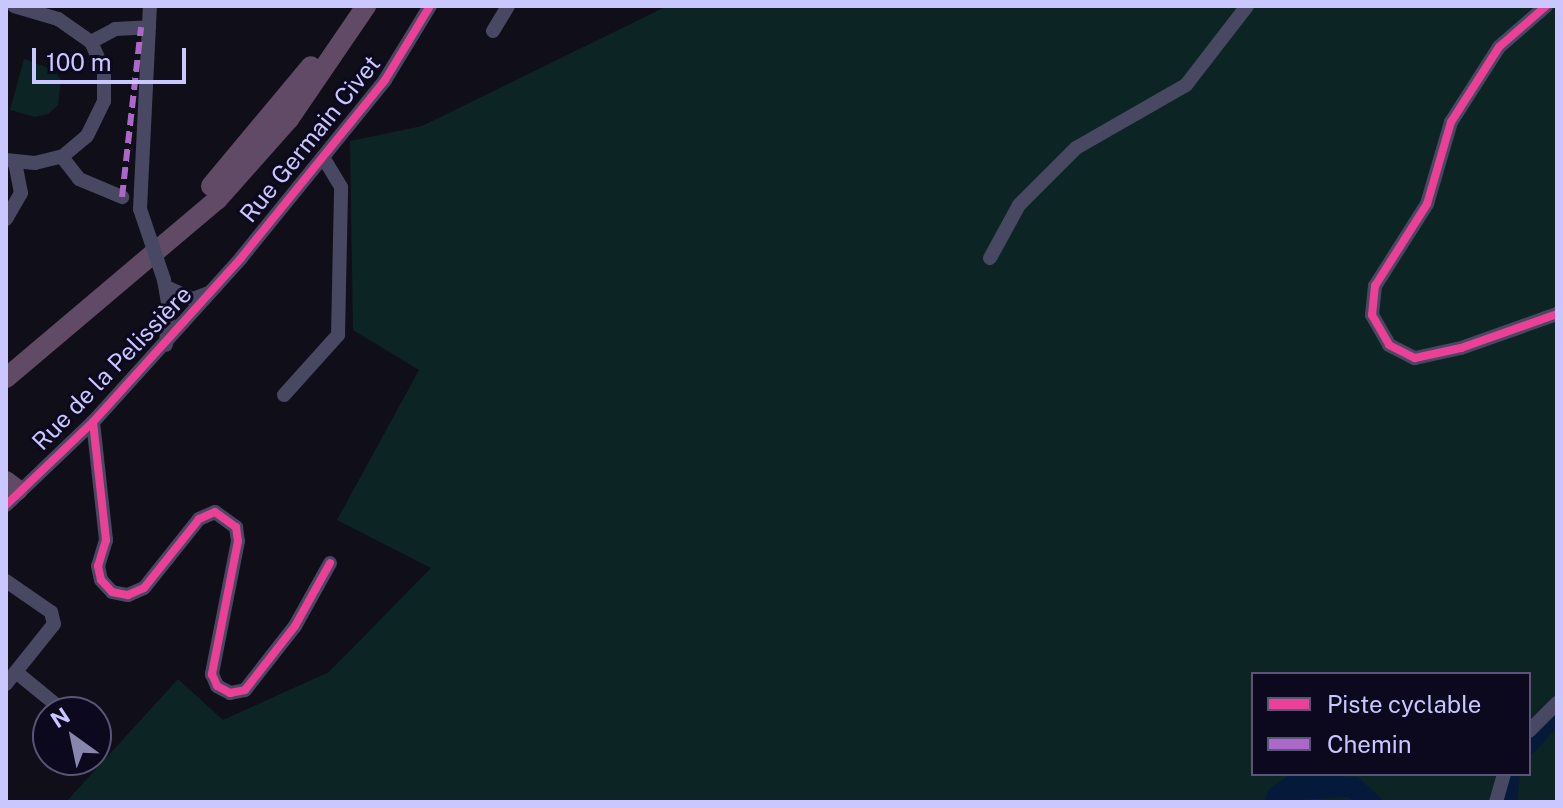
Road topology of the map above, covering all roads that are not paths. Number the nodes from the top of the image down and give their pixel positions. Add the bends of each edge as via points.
1 (14, 6) edge
2 (150, 6) edge
3 (351, 6) edge
4 (366, 6) edge
5 (430, 6) edge
6 (508, 6) edge
7 (1247, 6) edge
8 (1546, 6) edge
9 (149, 27) junction
10 (493, 31) dead end
11 (91, 42) junction
12 (62, 157) junction
13 (323, 157) junction
14 (10, 161) edge
15 (122, 197) dead end
16 (6, 219) edge
17 (990, 258) dead end
18 (166, 284) junction
19 (213, 291) junction
20 (1557, 314) edge
21 (166, 345) junction
22 (6, 360) edge
23 (6, 378) edge
24 (284, 395) dead end
25 (93, 422) junction
26 (10, 492) edge
27 (330, 563) dead end
28 (6, 581) edge
29 (16, 672) junction
30 (6, 684) edge
31 (45, 696) edge
32 (1557, 703) edge
33 (1531, 729) edge
34 (1503, 776) edge
35 (1496, 802) edge

1 - 11 street via 58,19
2 - 9 street
3 - 22 highway via 257,136 204,194
4 - 23 highway via 289,119 217,200
5 - 13 street, Rue Germain Civet via 385,80
6 - 10 street
7 - 17 street via 1186,85 1076,148 1019,205
8 - 20 street via 1499,47 1451,122 1427,204 1375,286 1372,315 1389,345 1415,358 1461,348
9 - 11 street via 115,29
9 - 18 street, bridge via 140,209
11 - 12 street via 104,71 103,107 87,136
12 - 14 street
12 - 15 street via 79,179
13 - 19 street, Rue Germain Civet
13 - 24 street via 341,187 338,335
14 - 16 street via 21,193
18 - 19 street via 193,299
18 - 21 street
19 - 21 street, Rue de la Pelissière
21 - 25 street, Rue de la Pelissière
25 - 26 street, Rue de la Pelissière
25 - 27 street via 106,540 98,566 112,592 128,595 144,588 199,519 215,512 236,527 238,541 212,674 217,686 230,693 245,690 295,626
28 - 29 street via 51,612 54,624
29 - 30 street
29 - 31 street
32 - 33 street
34 - 35 street

